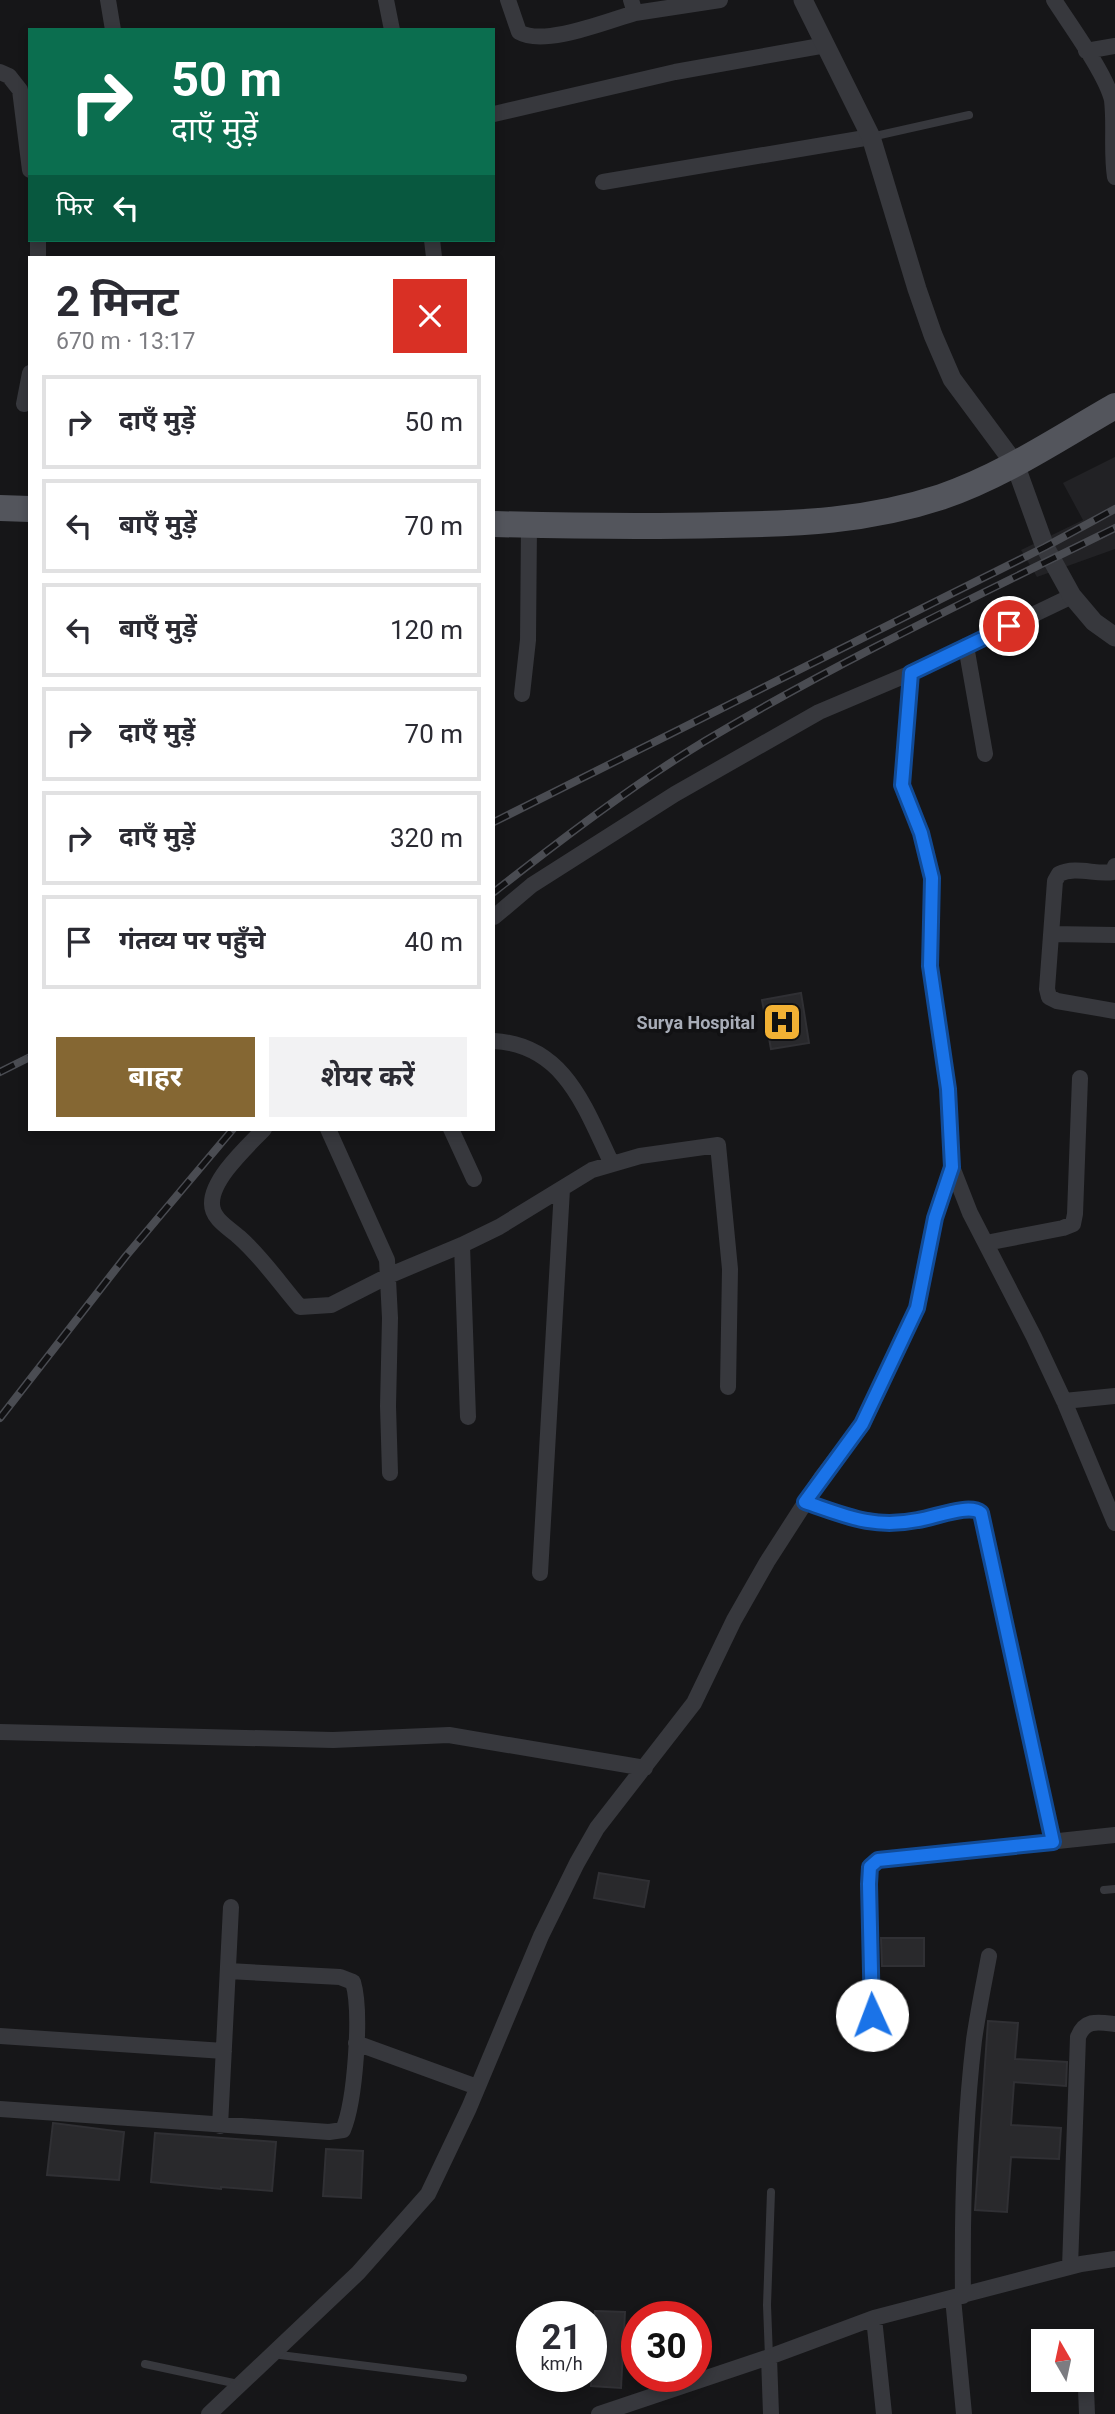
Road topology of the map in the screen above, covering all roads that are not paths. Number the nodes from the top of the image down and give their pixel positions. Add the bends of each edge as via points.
1 (108, 0) edge
2 (386, 0) edge
3 (508, 0) edge
4 (720, 0) edge
5 (803, 0) edge
6 (1054, 0) edge
7 (633, 6) edge
8 (113, 28) edge
9 (392, 28) edge
10 (826, 45) junction
11 (1115, 46) edge
12 (1086, 51) junction
13 (0, 72) edge
14 (495, 114) edge
15 (969, 115) dead end
16 (871, 138) junction
17 (28, 154) edge
18 (1115, 177) edge
19 (603, 182) dead end
20 (28, 383) edge
21 (24, 404) dead end
22 (1115, 406) edge
23 (1015, 464) junction
24 (0, 508) edge
25 (28, 509) edge
26 (495, 524) edge
27 (529, 525) junction
28 (1072, 596) junction
29 (1115, 637) edge
30 (966, 646) junction
31 (911, 673) junction
32 (522, 694) dead end
33 (985, 754) dead end
34 (1115, 866) edge
35 (495, 916) edge
36 (1051, 934) junction
37 (1115, 934) edge
38 (1115, 1012) edge
39 (495, 1041) edge
40 (1080, 1078) dead end
41 (262, 1131) edge
42 (329, 1131) edge
43 (452, 1131) edge
44 (612, 1164) junction
45 (952, 1167) junction
46 (474, 1179) dead end
47 (562, 1189) junction
48 (986, 1243) junction
49 (462, 1245) junction
50 (388, 1276) junction
51 (728, 1387) dead end
52 (1115, 1396) edge
53 (1063, 1401) junction
54 (468, 1417) dead end
55 (390, 1473) dead end
56 (805, 1502) junction
57 (1115, 1523) edge
58 (540, 1573) dead end
59 (0, 1732) edge
60 (645, 1768) junction
61 (1115, 1835) edge
62 (1053, 1842) junction
63 (1104, 1889) dead end
64 (1115, 1889) edge
65 (231, 1907) dead end
66 (989, 1955) dead end
67 (228, 1970) junction
68 (1115, 2024) edge
69 (0, 2036) edge
70 (873, 2042) dead end
71 (356, 2043) junction
72 (224, 2051) junction
73 (478, 2087) junction
74 (0, 2109) edge
75 (220, 2126) junction
76 (771, 2192) dead end
77 (1115, 2259) edge
78 (1070, 2267) junction
79 (958, 2297) junction
80 (874, 2318) junction
81 (272, 2354) junction
82 (769, 2357) junction
83 (145, 2364) dead end
84 (463, 2378) dead end
85 (240, 2385) junction
86 (1086, 2392) edge
87 (209, 2414) edge
88 (599, 2414) edge
89 (771, 2414) edge
90 (884, 2414) edge
91 (964, 2414) edge
92 (1087, 2414) edge

1 - 8 street
2 - 9 street
3 - 7 street via 519,32 526,37 548,37
4 - 7 street
5 - 10 street
6 - 12 street
10 - 14 street via 675,72
10 - 16 street
11 - 12 street
12 - 18 street via 1112,98
13 - 17 street via 20,90
15 - 16 lane
16 - 19 street
16 - 23 street via 917,289 952,379
20 - 21 street
22 - 23 main road
23 - 27 main road via 945,496 888,513 808,523
23 - 28 street via 1045,547
24 - 25 main road
26 - 27 main road
27 - 32 street
28 - 29 street via 1094,622
28 - 30 street
30 - 31 street
30 - 33 street
31 - 35 street via 819,712 675,794 532,885
31 - 45 street via 902,785 932,878 930,966 948,1089
34 - 36 street via 1113,872 1059,874
36 - 37 street
36 - 38 street via 1049,998
39 - 44 street via 513,1042 545,1056 574,1089
40 - 48 street via 1073,1224
41 - 50 street via 224,1175 214,1193 215,1215 300,1307 331,1305
42 - 50 street via 387,1260
43 - 46 street
44 - 47 street via 592,1170
44 - 51 street via 718,1145 730,1269
45 - 48 street
45 - 56 street via 935,1218 917,1308 862,1424
47 - 49 street
47 - 58 street
48 - 53 street
49 - 50 street
49 - 54 street
50 - 55 street
52 - 53 street
53 - 57 street
56 - 60 street via 734,1620 694,1703
56 - 62 street via 875,1524 917,1521 971,1508 981,1513
59 - 60 street via 333,1740 449,1735
60 - 73 street via 597,1828 577,1863
61 - 62 street
62 - 70 street via 878,1860 870,1867
63 - 64 lane
65 - 67 street
66 - 79 street via 974,2039
67 - 71 street via 340,1977 353,1982
67 - 72 street
68 - 78 street via 1091,2022 1081,2028 1078,2037
69 - 72 street
71 - 73 street
71 - 75 street via 349,2117 343,2130
72 - 75 street
73 - 81 street via 428,2194 358,2273
74 - 75 street
76 - 82 lane
77 - 78 street
78 - 79 street
79 - 80 street
79 - 91 street
80 - 82 street
80 - 90 street
81 - 84 lane
81 - 85 street
82 - 88 street
82 - 89 street
83 - 85 lane
85 - 87 street
86 - 92 street

